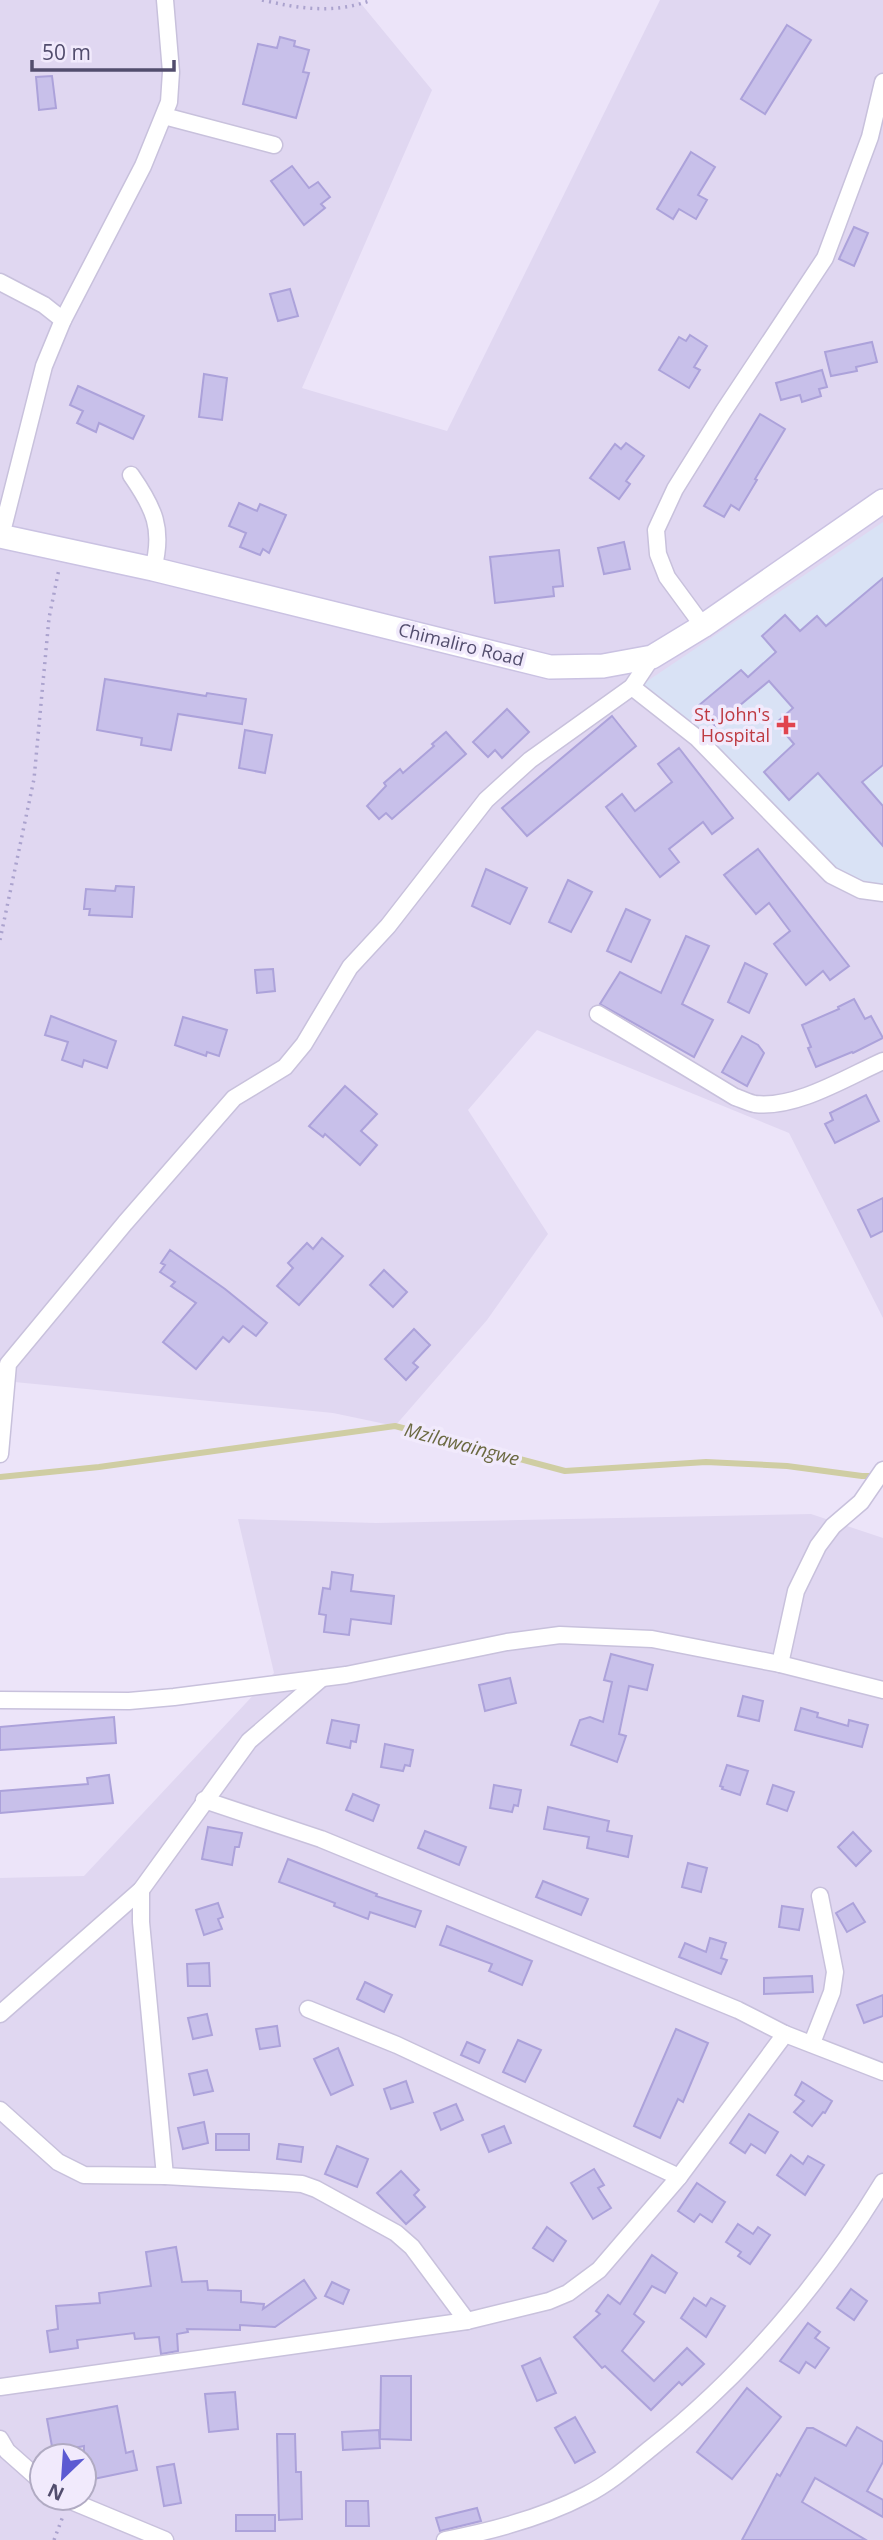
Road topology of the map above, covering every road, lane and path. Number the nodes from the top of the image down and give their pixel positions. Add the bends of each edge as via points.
1 (165, 0) edge
2 (262, 0) edge
3 (372, 0) edge
4 (883, 82) edge
5 (164, 116) junction
6 (274, 145) dead end
7 (0, 282) edge
8 (63, 320) junction
9 (131, 475) dead end
10 (883, 501) edge
11 (1, 536) edge
12 (63, 550) junction
13 (153, 569) junction
14 (703, 625) junction
15 (652, 657) junction
16 (632, 687) junction
17 (883, 893) edge
18 (0, 940) edge
19 (598, 1014) dead end
20 (883, 1062) edge
21 (4, 1358) edge
22 (0, 1454) edge
23 (883, 1470) edge
24 (780, 1664) junction
25 (322, 1678) junction
26 (883, 1690) edge
27 (0, 1700) edge
28 (204, 1800) junction
29 (141, 1890) junction
30 (820, 1896) dead end
31 (308, 2009) dead end
32 (0, 2014) edge
33 (785, 2034) junction
34 (812, 2043) junction
35 (883, 2073) edge
36 (0, 2110) edge
37 (165, 2176) junction
38 (679, 2177) junction
39 (883, 2182) edge
40 (467, 2321) junction
41 (0, 2387) edge
42 (0, 2439) edge
43 (28, 2470) edge
44 (62, 2512) edge
45 (96, 2512) edge
46 (54, 2540) edge
47 (165, 2540) edge
48 (445, 2540) edge

1 - 5 street via 172,72
2 - 3 path via 325,10
4 - 14 street via 870,137 825,258 675,489 656,530 658,554 667,577
5 - 6 street
5 - 8 street
7 - 8 street via 44,304
8 - 11 street via 38,387
9 - 13 street via 158,529
10 - 14 street, Chimaliro Road
11 - 12 street, Chimaliro Road
12 - 13 street, Chimaliro Road
12 - 18 path via 49,618 34,779
13 - 15 street, Chimaliro Road via 551,667 603,666
14 - 15 street, Chimaliro Road
15 - 16 street
16 - 17 street via 697,738 831,875 862,890
16 - 21 street via 530,760 486,800 351,967 285,1067 234,1098
19 - 20 street via 754,1104 821,1091
21 - 22 street
23 - 24 street via 861,1502 833,1526 813,1557 796,1591
24 - 25 street via 652,1639 560,1635
24 - 26 street
25 - 27 street via 129,1701
25 - 28 street via 249,1741
28 - 29 street
28 - 33 street via 321,1839 738,2010
29 - 32 street
29 - 37 street
30 - 34 street via 835,1972
31 - 38 street
33 - 34 street
33 - 38 street
34 - 35 street
36 - 37 street via 69,2169 84,2175
37 - 40 street via 302,2184 316,2189 396,2233 412,2247
38 - 40 street via 583,2283 549,2301
39 - 48 street via 803,2299 673,2431 587,2494 551,2510
40 - 41 street
42 - 43 street
44 - 46 path
45 - 47 street

